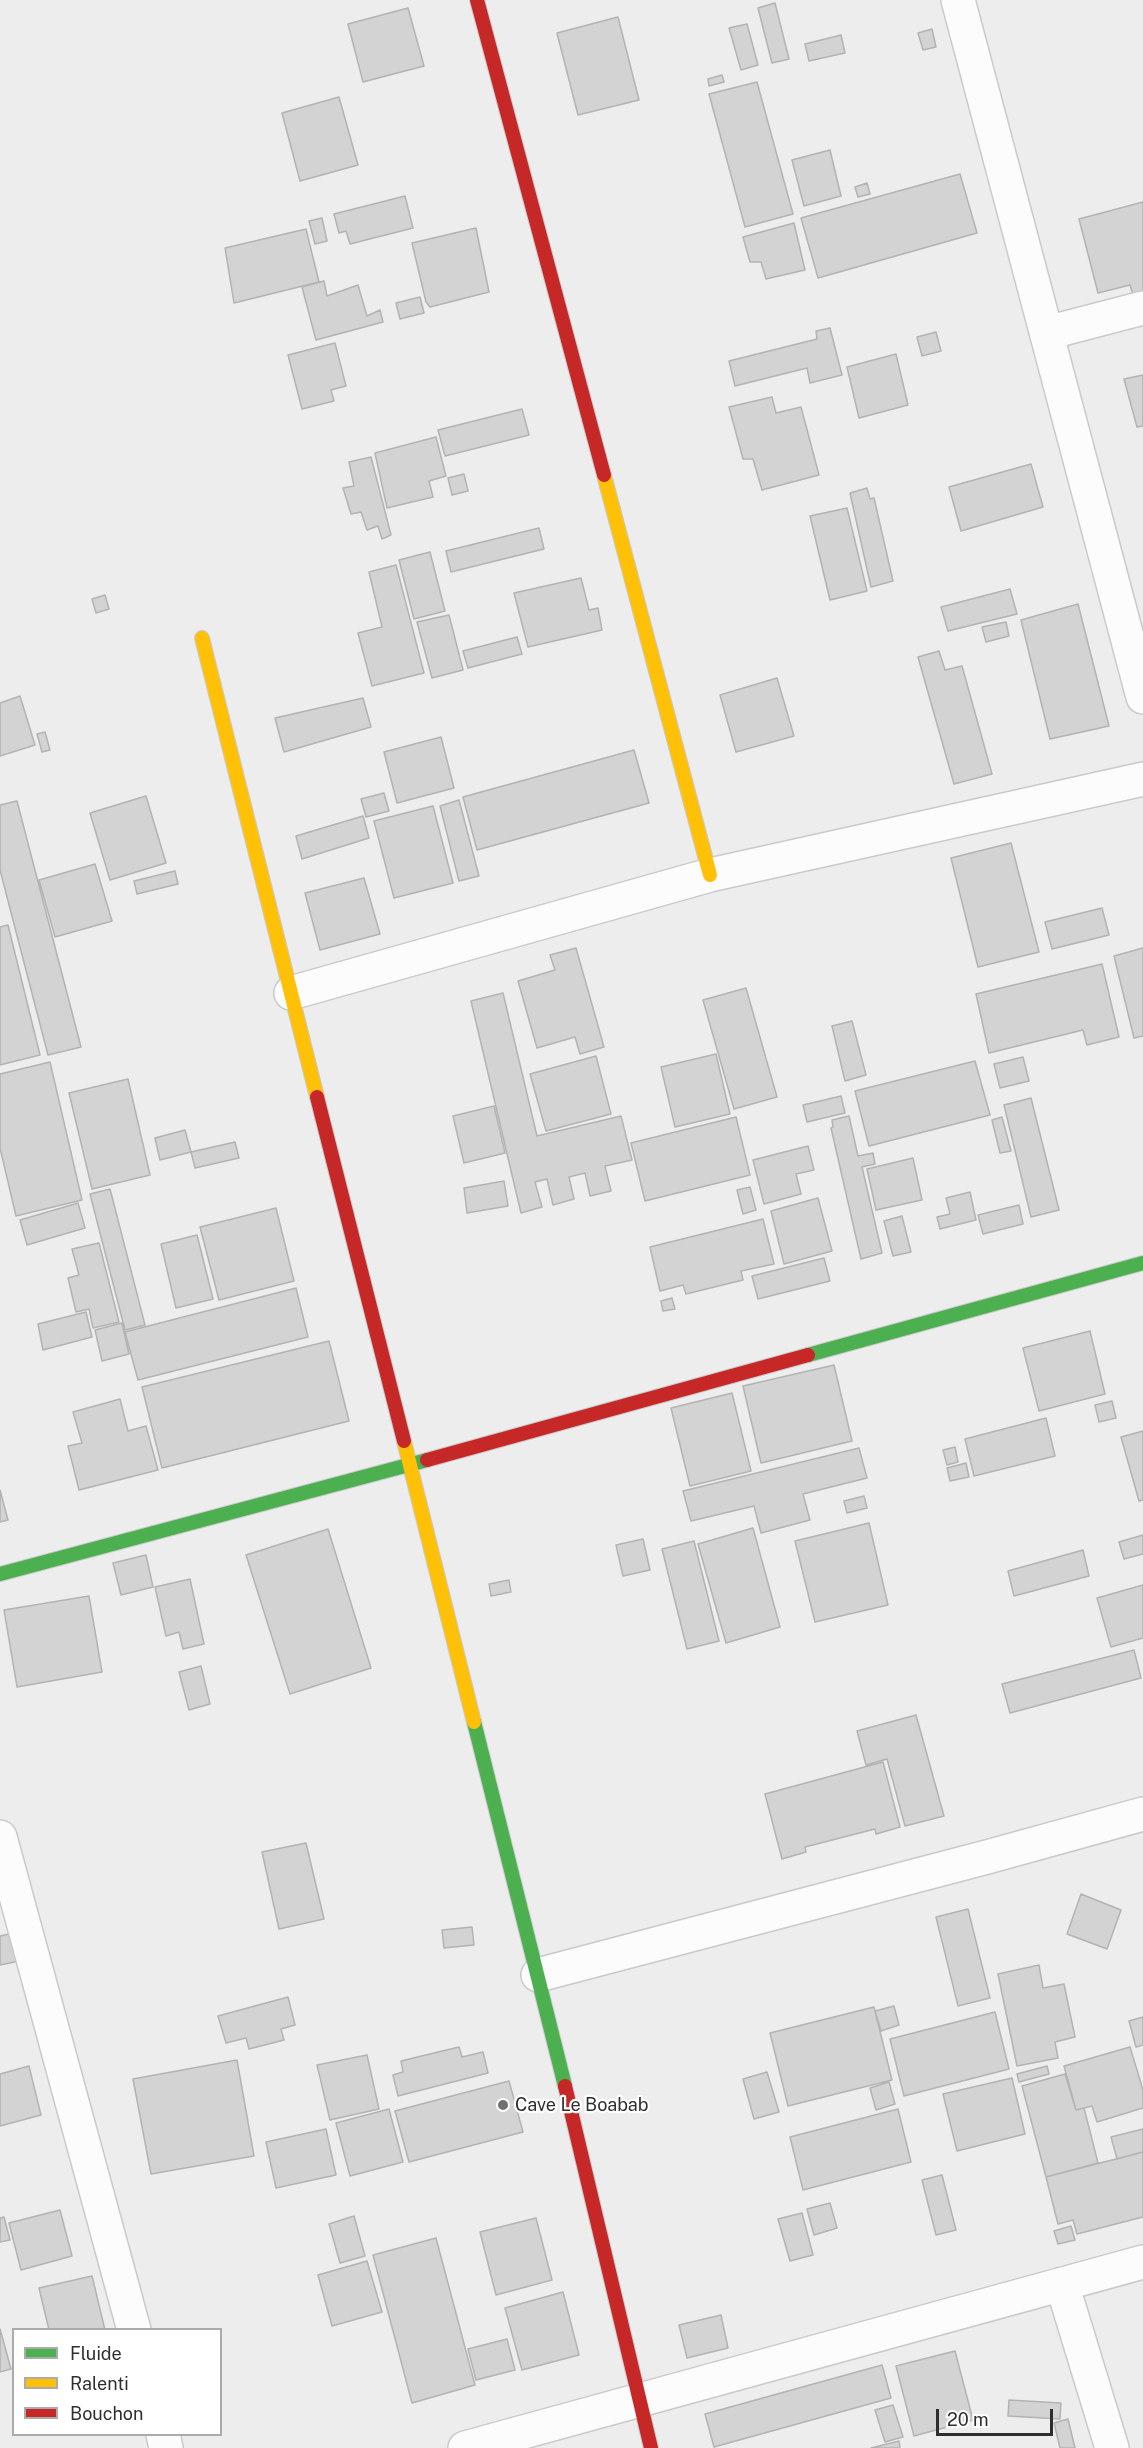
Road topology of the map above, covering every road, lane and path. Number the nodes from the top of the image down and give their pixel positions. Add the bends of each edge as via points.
1 (477, 0) edge
2 (958, 0) edge
3 (1143, 308) edge
4 (1047, 333) junction
5 (202, 638) dead end
6 (1143, 697) edge
7 (1143, 778) edge
8 (710, 875) junction
9 (291, 993) junction
10 (1143, 1263) edge
11 (409, 1466) junction
12 (0, 1574) edge
13 (1143, 1814) edge
14 (0, 1838) edge
15 (538, 1975) junction
16 (1143, 2262) edge
17 (1062, 2284) junction
18 (133, 2328) edge
19 (639, 2402) junction
20 (465, 2448) edge
21 (651, 2448) edge
22 (1112, 2448) edge

1 - 8 street
2 - 4 street
3 - 4 street
4 - 6 street
5 - 9 street
7 - 8 street
8 - 9 street
9 - 11 street
10 - 11 street
11 - 12 street
11 - 15 street
13 - 15 street
14 - 18 street
15 - 19 street
16 - 17 street
17 - 19 street
17 - 22 street
19 - 20 street
19 - 21 street

